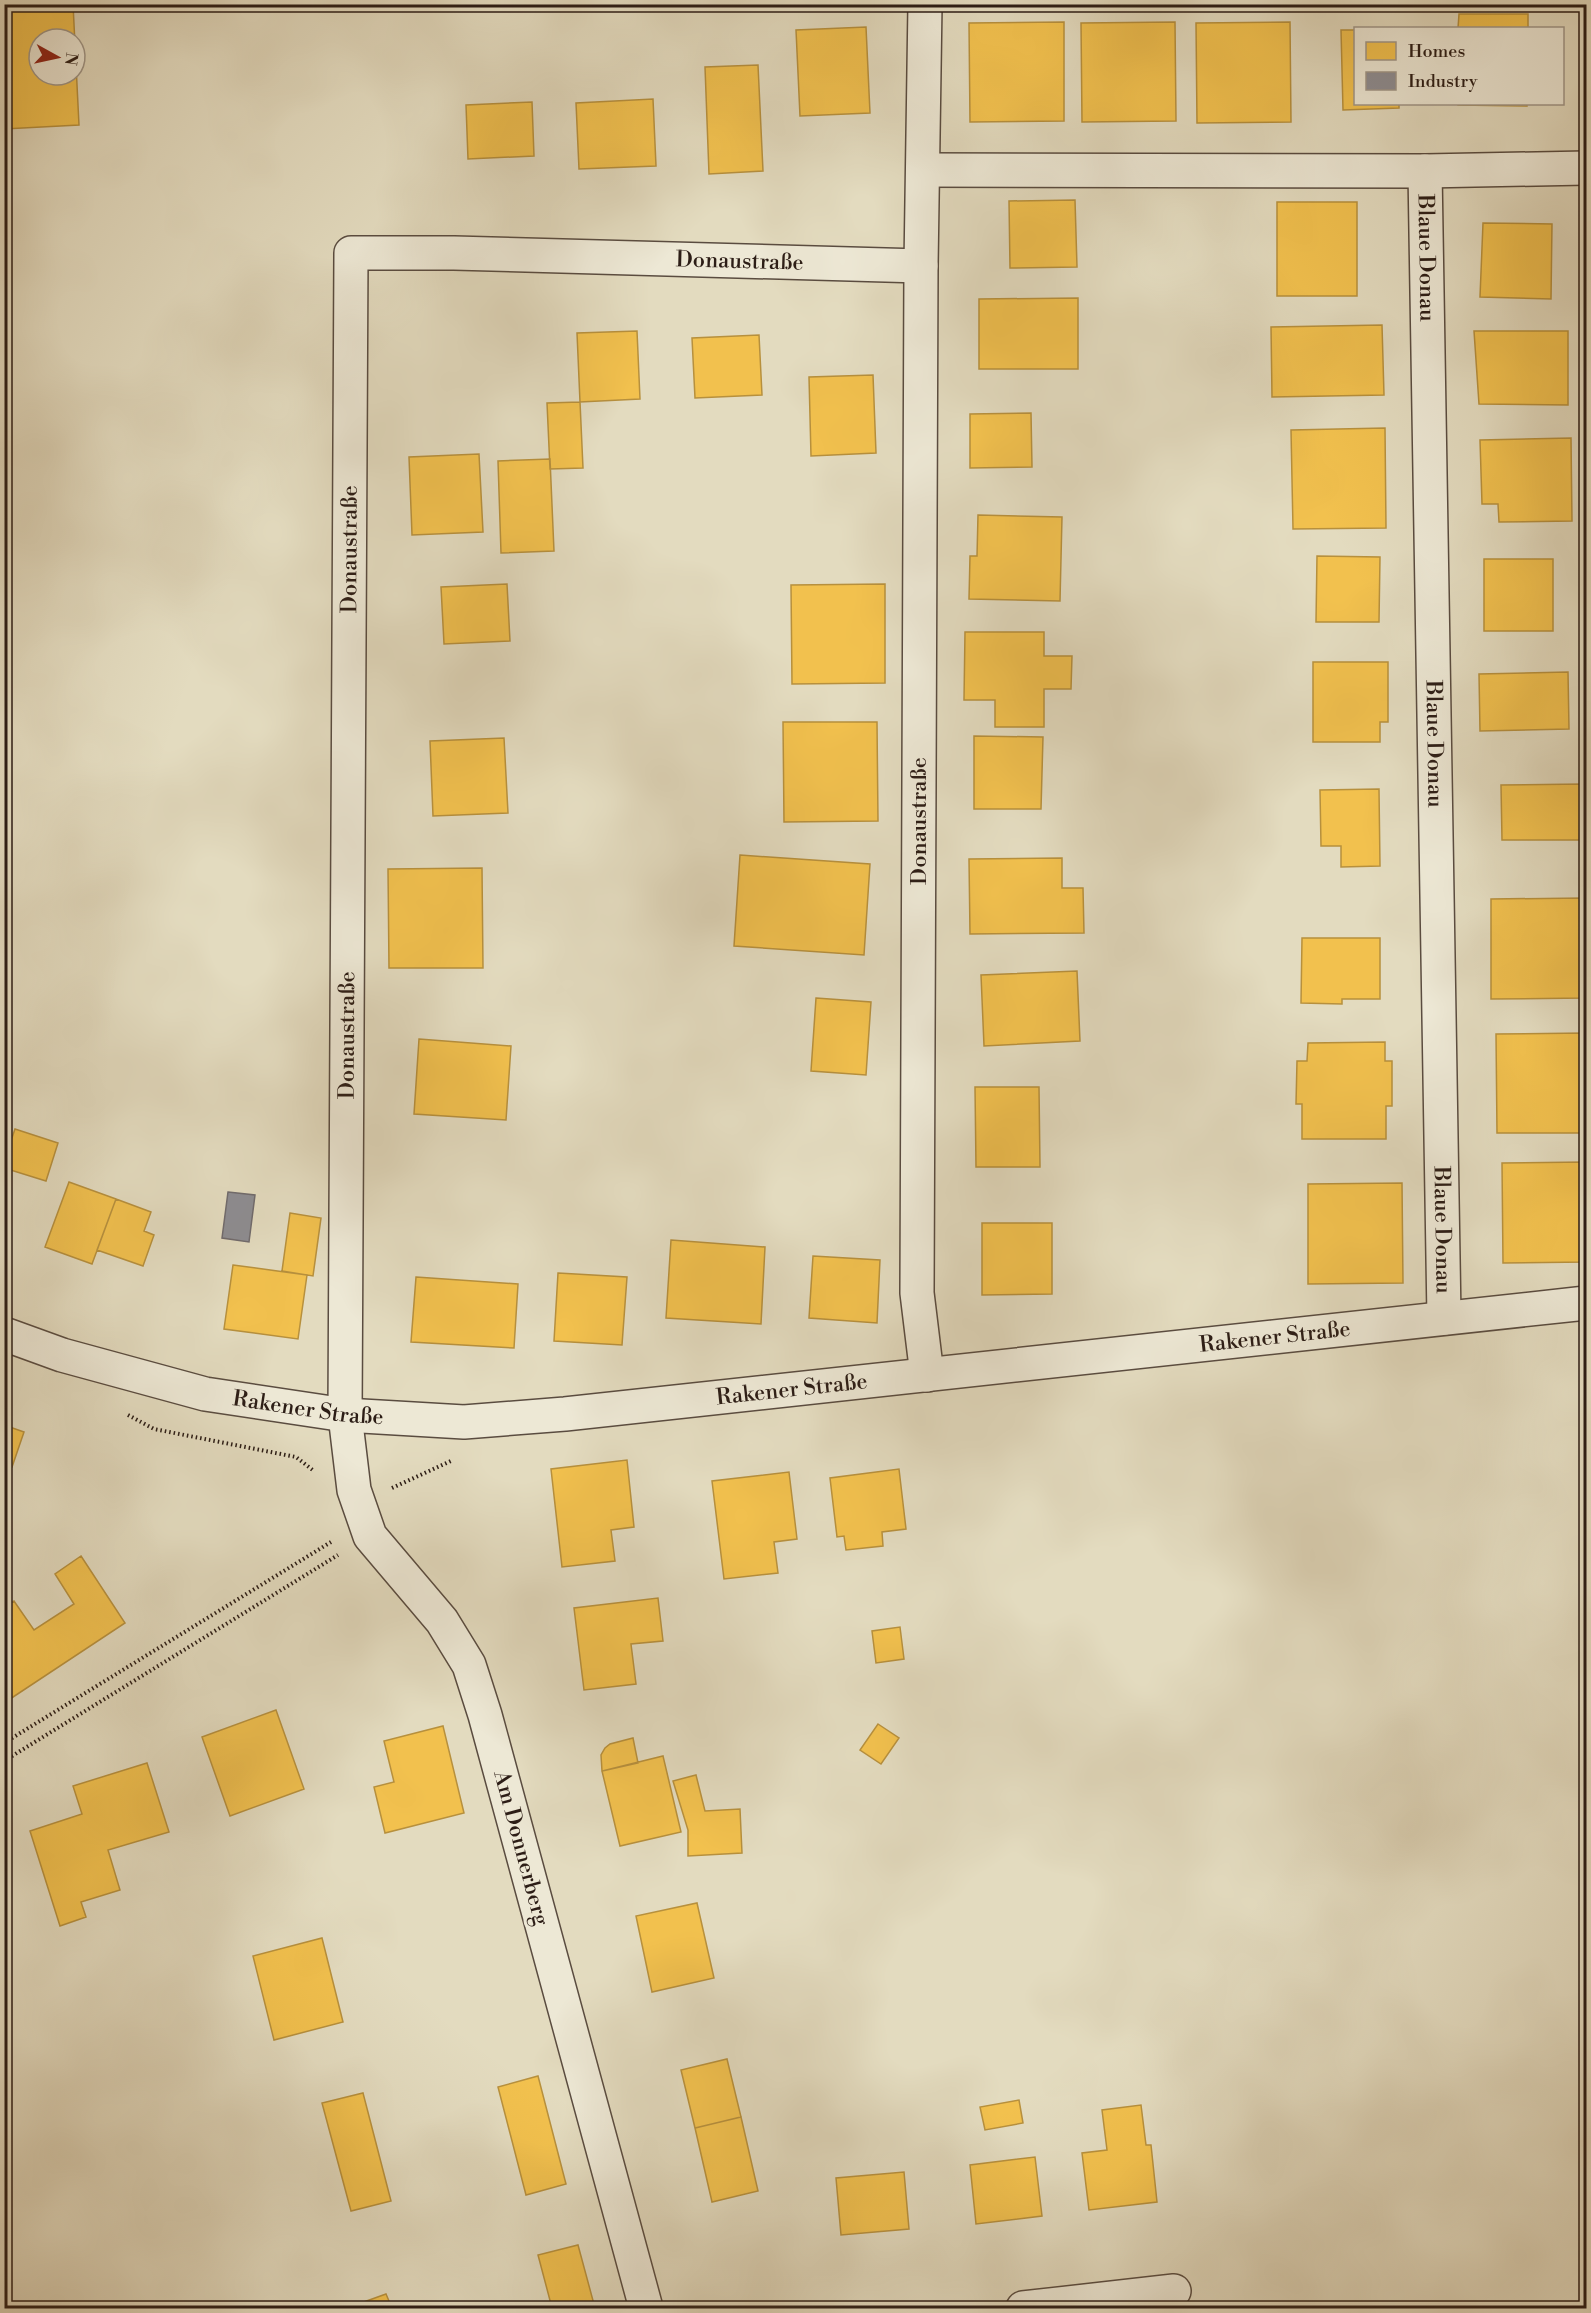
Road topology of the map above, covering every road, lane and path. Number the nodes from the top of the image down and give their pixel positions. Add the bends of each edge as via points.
1 (925, 4) edge
2 (1587, 168) edge
3 (924, 170) junction
4 (1425, 171) junction
5 (921, 266) junction
6 (1587, 1303) edge
7 (1444, 1318) junction
8 (4, 1334) edge
9 (927, 1375) junction
10 (122, 1412) dead end
11 (345, 1415) junction
12 (322, 1478) dead end
13 (354, 1536) junction
14 (4, 1743) edge
15 (4, 1761) edge
16 (1174, 2292) dead end
17 (646, 2308) edge
18 (1023, 2308) edge

1 - 3 street, Donaustraße
2 - 4 street, Blaue Donau
3 - 4 street, Blaue Donau
3 - 5 street, Donaustraße
4 - 7 street, Blaue Donau
5 - 9 street, Donaustraße via 917,1293
5 - 11 street, Donaustraße via 351,253
6 - 7 street, Rakener Straße
7 - 9 street, Rakener Straße
8 - 11 street, Rakener Straße via 62,1355 205,1394
9 - 11 street, Rakener Straße via 464,1422
10 - 12 path via 154,1429 296,1457
11 - 13 street, Am Donnerberg via 354,1490
13 - 14 path
13 - 15 path
13 - 17 street, Am Donnerberg via 442,1621 469,1665
16 - 18 street

